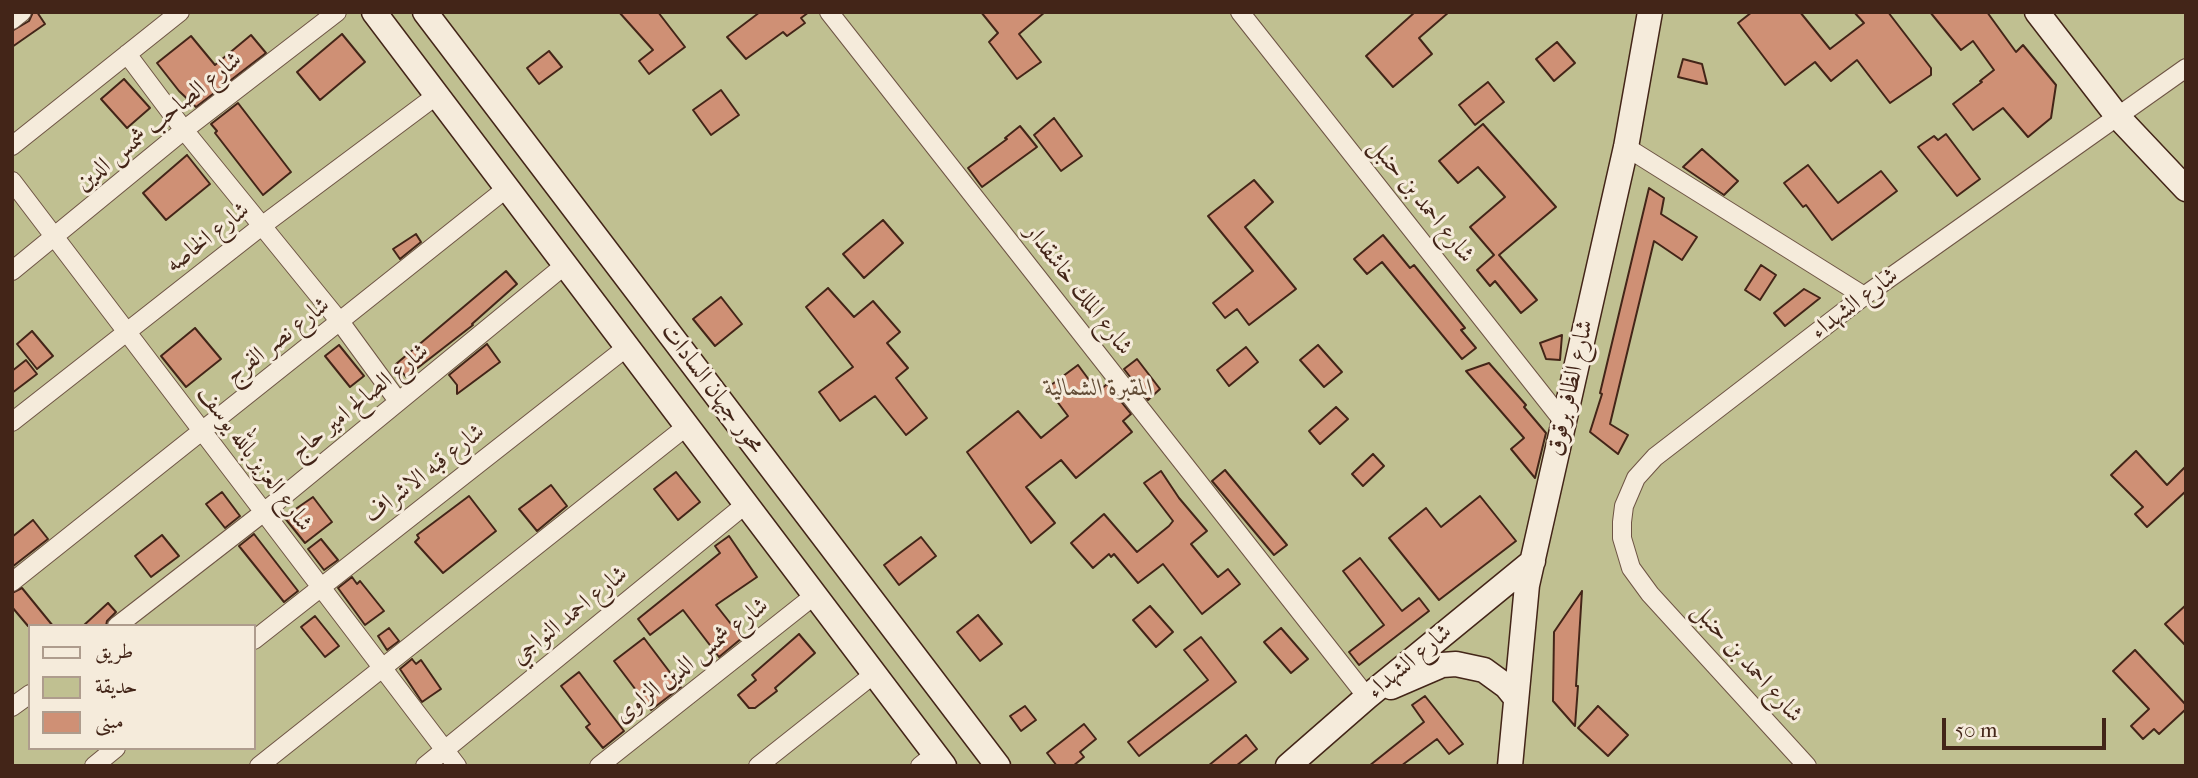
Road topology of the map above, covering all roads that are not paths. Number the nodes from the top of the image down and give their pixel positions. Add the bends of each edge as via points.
1 (22, 12) edge
2 (180, 12) edge
3 (337, 12) edge
4 (374, 12) edge
5 (425, 12) edge
6 (829, 12) edge
7 (1240, 12) edge
8 (1650, 12) edge
9 (2038, 12) edge
10 (12, 20) edge
11 (127, 54) junction
12 (2186, 68) edge
13 (437, 95) junction
14 (2118, 117) junction
15 (184, 130) junction
16 (12, 146) edge
17 (1626, 147) junction
18 (12, 181) edge
19 (507, 188) junction
20 (2186, 189) edge
21 (263, 225) junction
22 (55, 237) junction
23 (565, 265) junction
24 (12, 271) edge
25 (1864, 296) junction
26 (341, 323) junction
27 (127, 332) junction
28 (627, 347) junction
29 (398, 401) junction
30 (1563, 421) junction
31 (12, 422) edge
32 (687, 426) junction
33 (203, 432) junction
34 (746, 504) junction
35 (264, 512) junction
36 (1533, 561) junction
37 (12, 582) edge
38 (321, 587) junction
39 (1650, 594) joint
40 (815, 595) junction
41 (120, 624) edge
42 (256, 638) edge
43 (383, 669) junction
44 (874, 674) junction
45 (28, 695) edge
46 (1367, 697) junction
47 (1515, 697) junction
48 (12, 707) edge
49 (114, 750) edge
50 (445, 750) junction
51 (933, 762) edge
52 (94, 766) edge
53 (259, 766) edge
54 (425, 766) edge
55 (457, 766) edge
56 (599, 766) edge
57 (758, 766) edge
58 (998, 766) edge
59 (1288, 766) edge
60 (1510, 766) edge
61 (1807, 766) edge

1 - 10 street
2 - 11 street
3 - 15 street, شارع الصاحب شمس الدين
4 - 13 main road, محور جيهان السادات
5 - 58 main road, محور جيهان السادات
6 - 46 street, شارع الملك خاشقدار
7 - 30 street, شارع احمد بن حنبل
8 - 17 main road, شارع الظافر برقوق
9 - 14 main road
11 - 15 street
11 - 16 street
12 - 14 street, شارع الشهداء
13 - 19 main road, محور جيهان السادات
13 - 21 street, شارع الخاصه
14 - 20 main road
14 - 25 street, شارع الشهداء
15 - 21 street
15 - 22 street, شارع الصاحب شمس الدين
17 - 25 street
17 - 30 main road, شارع الظافر برقوق
18 - 22 street, شارع العزيز بالله يوسف
19 - 23 main road, محور جيهان السادات
19 - 26 street, شارع نصر الفرج
21 - 26 street
21 - 27 street, شارع الخاصه
22 - 24 street, شارع الصاحب شمس الدين
22 - 27 street, شارع العزيز بالله يوسف
23 - 28 main road, محور جيهان السادات
23 - 29 street, شارع الصالح امير حاج
25 - 39 street, شارع الشهداء via 1656,457 1636,478 1624,506 1622,538 1631,568
26 - 29 street
26 - 33 street, شارع نصر الفرج
27 - 31 street, شارع الخاصه
27 - 33 street, شارع العزيز بالله يوسف
28 - 32 main road, محور جيهان السادات
28 - 38 street, شارع قبه الاشراف
29 - 35 street, شارع الصالح امير حاج
30 - 36 main road, شارع الظافر برقوق
32 - 34 main road, محور جيهان السادات
32 - 43 street
33 - 35 street, شارع العزيز بالله يوسف
33 - 37 street, شارع نصر الفرج
34 - 40 main road, محور جيهان السادات
34 - 50 street, شارع احمد النواجي
35 - 38 street, شارع العزيز بالله يوسف
35 - 41 street, شارع الصالح امير حاج
36 - 46 main road, شارع الشهداء
36 - 47 main road, شارع الظافر برقوق
38 - 42 street, شارع قبه الاشراف
38 - 43 street, شارع العزيز بالله يوسف
39 - 61 street, شارع احمد بن حنبل
40 - 44 main road, محور جيهان السادات
40 - 56 street, شارع شمس الدين الزاوى
43 - 50 street, شارع العزيز بالله يوسف
43 - 53 street
44 - 51 main road, محور جيهان السادات
44 - 57 street
45 - 48 street
46 - 47 main road via 1442,665 1456,664 1484,670
46 - 59 main road, شارع الشهداء
47 - 60 main road, شارع الظافر برقوق
49 - 52 street
50 - 54 street, شارع احمد النواجي
50 - 55 street, شارع العزيز بالله يوسف

